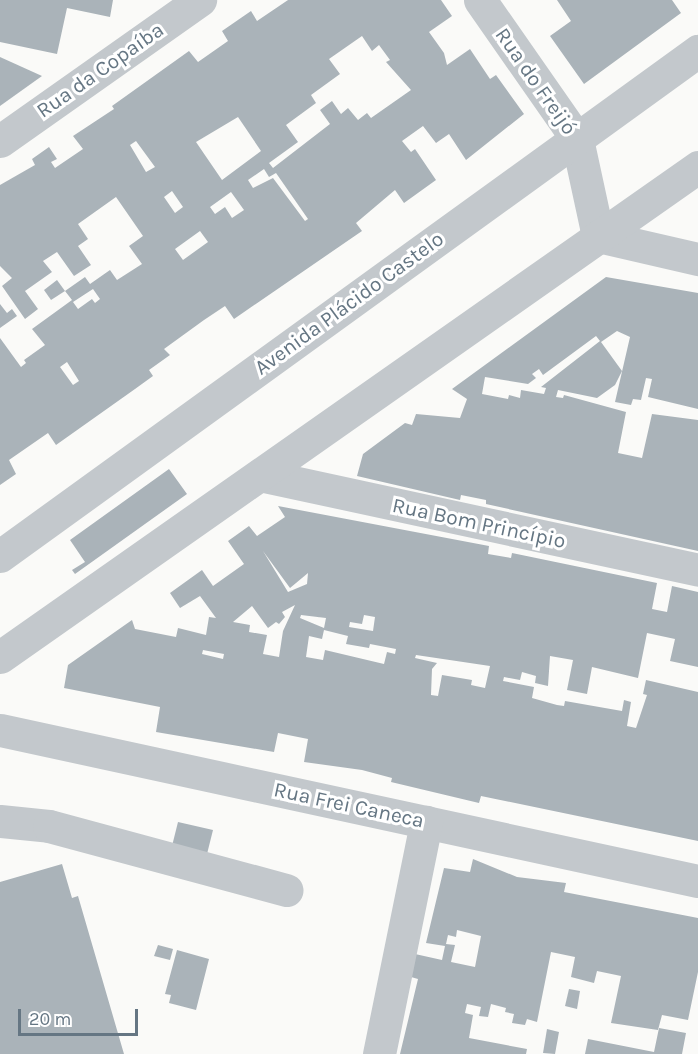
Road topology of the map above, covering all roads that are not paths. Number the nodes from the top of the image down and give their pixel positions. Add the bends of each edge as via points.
1 (152, 0) edge
2 (200, 0) edge
3 (480, 0) edge
4 (145, 38) junction
5 (698, 51) edge
6 (577, 139) junction
7 (0, 141) edge
8 (698, 166) edge
9 (598, 236) junction
10 (698, 259) edge
11 (260, 475) junction
12 (0, 556) edge
13 (698, 570) edge
14 (0, 657) edge
15 (0, 730) edge
16 (0, 821) edge
17 (426, 822) junction
18 (698, 881) edge
19 (287, 890) dead end
20 (379, 1054) edge

1 - 4 street
2 - 4 street, Rua da Copaíba
3 - 6 street, Rua do Freijó
4 - 7 street, Rua da Copaíba
5 - 6 street, Avenida Plácido Castelo
6 - 9 street, Rua do Freijó
6 - 12 street, Avenida Plácido Castelo
8 - 9 street
9 - 10 street
9 - 11 street
11 - 13 street, Rua Bom Princípio
11 - 14 street
15 - 17 street, Rua Frei Caneca
16 - 19 street via 49,826
17 - 18 street, Rua Frei Caneca
17 - 20 street

